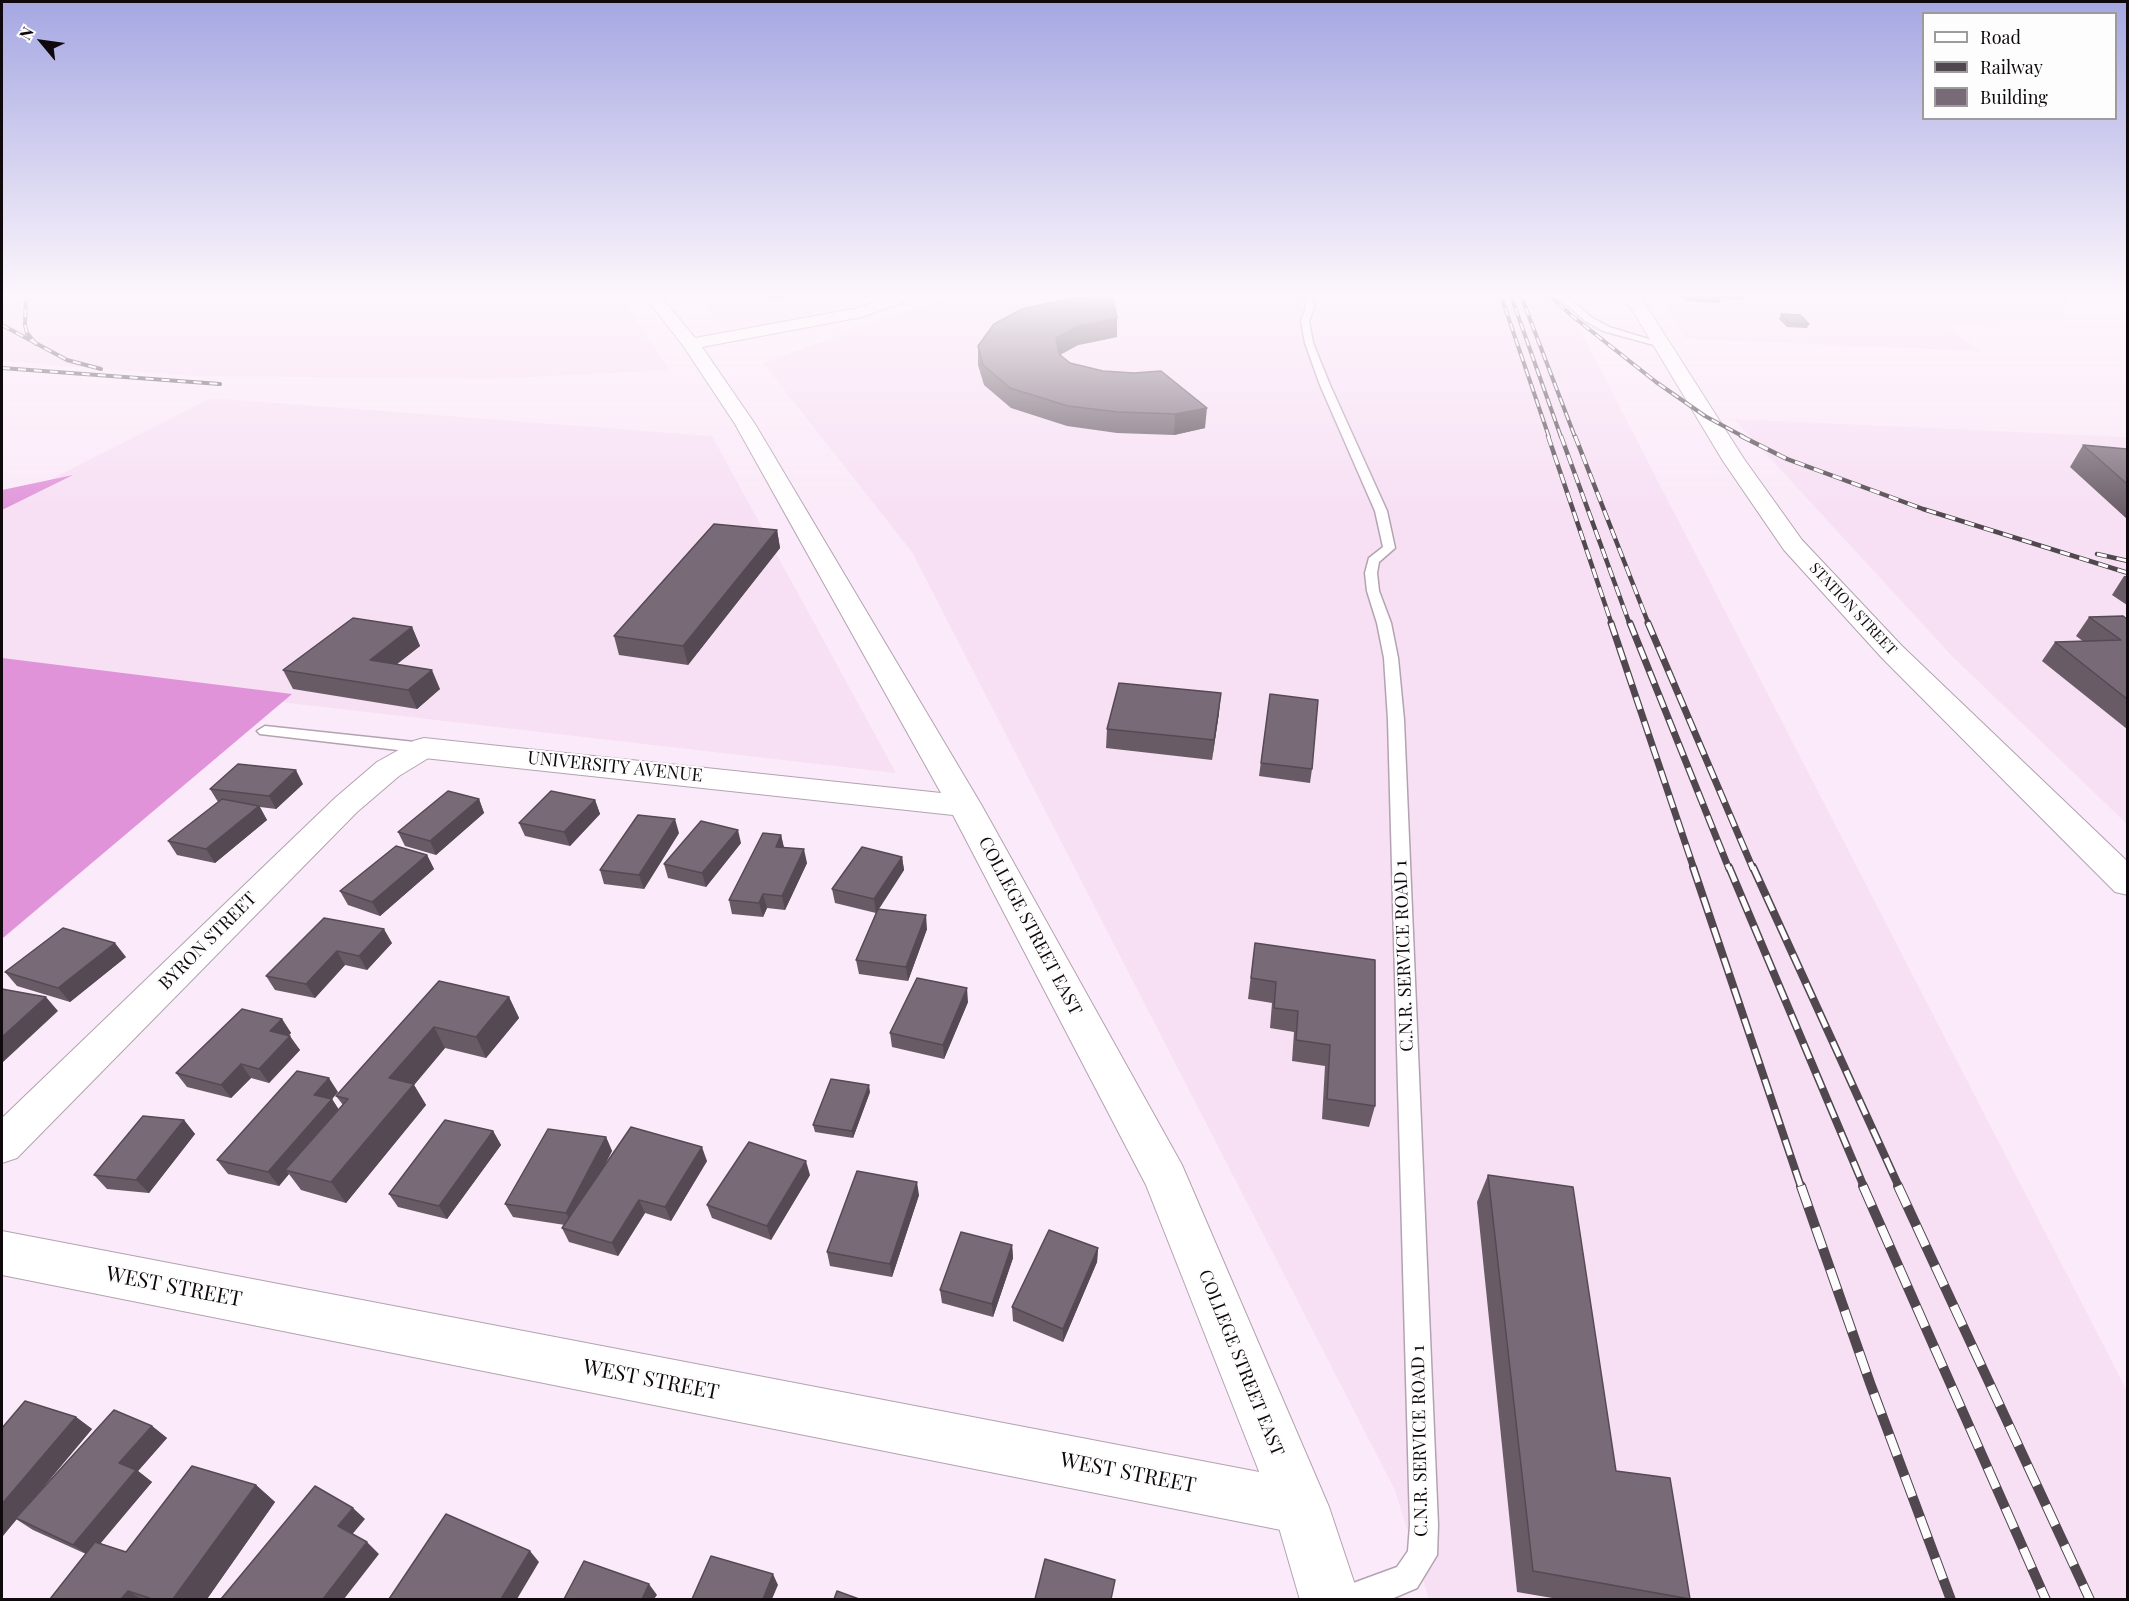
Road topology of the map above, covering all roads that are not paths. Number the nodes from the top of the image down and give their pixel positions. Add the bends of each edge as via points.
1 (707, 368) edge
2 (1318, 368) edge
3 (1676, 368) edge
4 (265, 731) dead end
5 (424, 748) junction
6 (965, 806) junction
7 (2127, 883) edge
8 (2, 1145) edge
9 (2, 1253) edge
10 (1301, 1507) junction
11 (1330, 1599) edge
12 (1348, 1599) edge

1 - 6 street, COLLEGE STREET EAST via 745,424
2 - 12 lane, C.N.R. SERVICE ROAD 1 via 1381,511 1389,549 1373,561 1371,573 1391,658 1396,720 1424,1525 1422,1555 1407,1578
3 - 7 street, STATION STREET via 1793,545 1892,652
4 - 5 lane, UNIVERSITY AVENUE
5 - 6 street, UNIVERSITY AVENUE
5 - 8 street, BYRON STREET via 388,769 346,805
6 - 10 street, COLLEGE STREET EAST via 1166,1179
9 - 10 street, WEST STREET
10 - 11 street, COLLEGE STREET EAST

